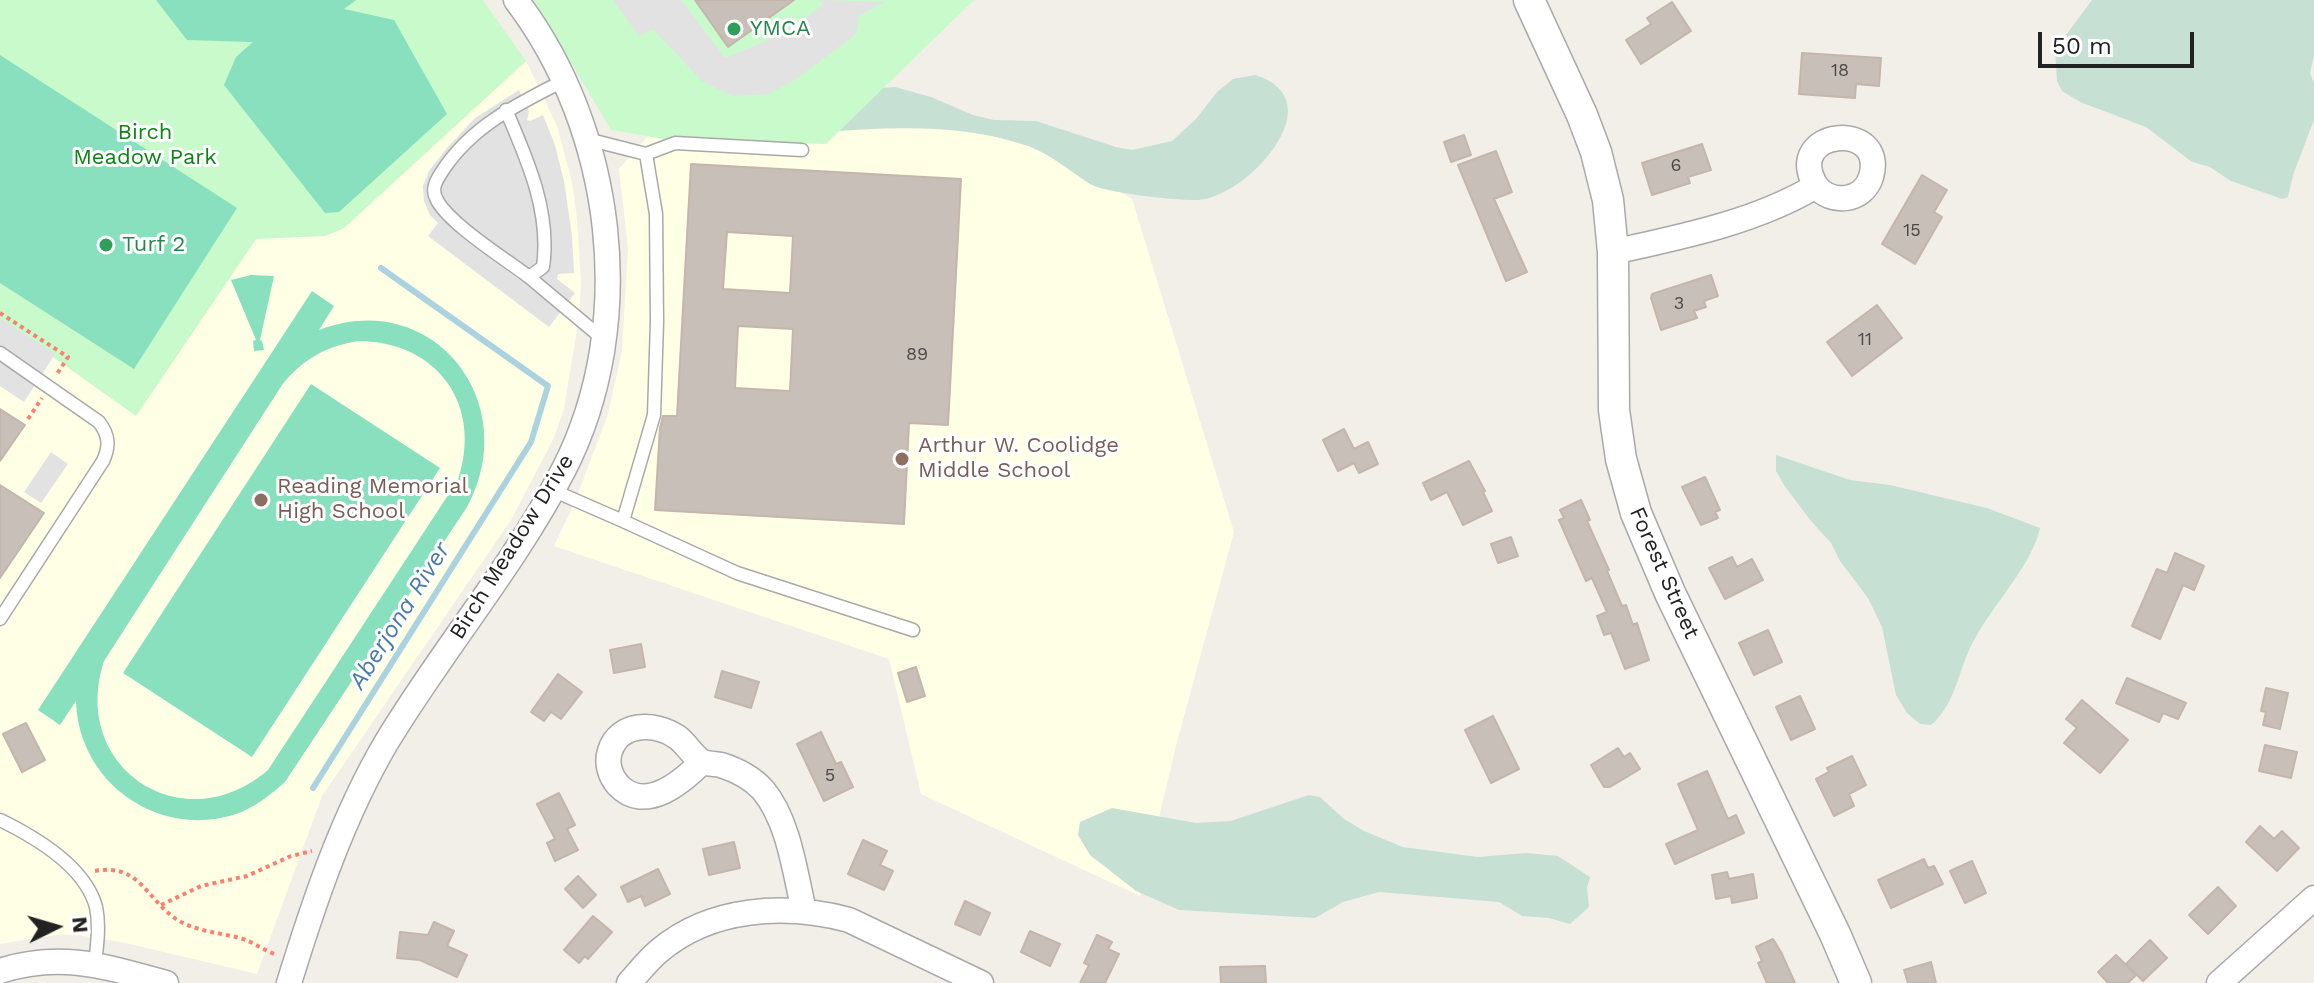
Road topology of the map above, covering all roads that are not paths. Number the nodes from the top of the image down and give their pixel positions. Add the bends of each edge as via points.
1 (516, 0) edge
2 (1529, 0) edge
3 (565, 80) junction
4 (506, 110) junction
5 (587, 139) junction
6 (802, 150) dead end
7 (646, 154) junction
8 (1816, 186) dead end
9 (1613, 252) junction
10 (529, 277) junction
11 (603, 339) junction
12 (0, 353) edge
13 (552, 490) junction
14 (623, 521) junction
15 (0, 619) edge
16 (913, 630) dead end
17 (702, 762) dead end
18 (0, 820) edge
19 (2314, 898) edge
20 (804, 911) junction
21 (95, 964) junction
22 (0, 971) edge
23 (292, 972) edge
24 (166, 983) edge
25 (629, 983) edge
26 (981, 983) edge
27 (1856, 983) edge
28 (2219, 983) edge

1 - 3 street, Birch Meadow Drive
2 - 9 street, Forest Street via 1596,152
3 - 4 lane
3 - 5 street, Birch Meadow Drive
4 - 10 lane via 539,200 546,251 543,267
4 - 10 lane via 450,159 435,182 434,196 445,212
5 - 7 lane
5 - 11 street, Birch Meadow Drive via 604,228
6 - 7 lane via 675,143
7 - 14 lane via 656,214 654,415
8 - 9 street via 1699,232
9 - 27 street, Forest Street via 1616,429 1636,513
10 - 11 lane
11 - 13 street, Birch Meadow Drive via 586,417
12 - 15 lane via 99,422 107,450
13 - 14 lane
13 - 23 street, Birch Meadow Drive via 373,766
14 - 16 lane via 737,573
17 - 20 street via 745,775 772,804
18 - 21 lane via 33,838 79,877 91,895 98,924
19 - 28 street
20 - 25 street via 756,912 706,922 657,952
20 - 26 street via 870,929
21 - 22 street via 48,961
21 - 24 street

